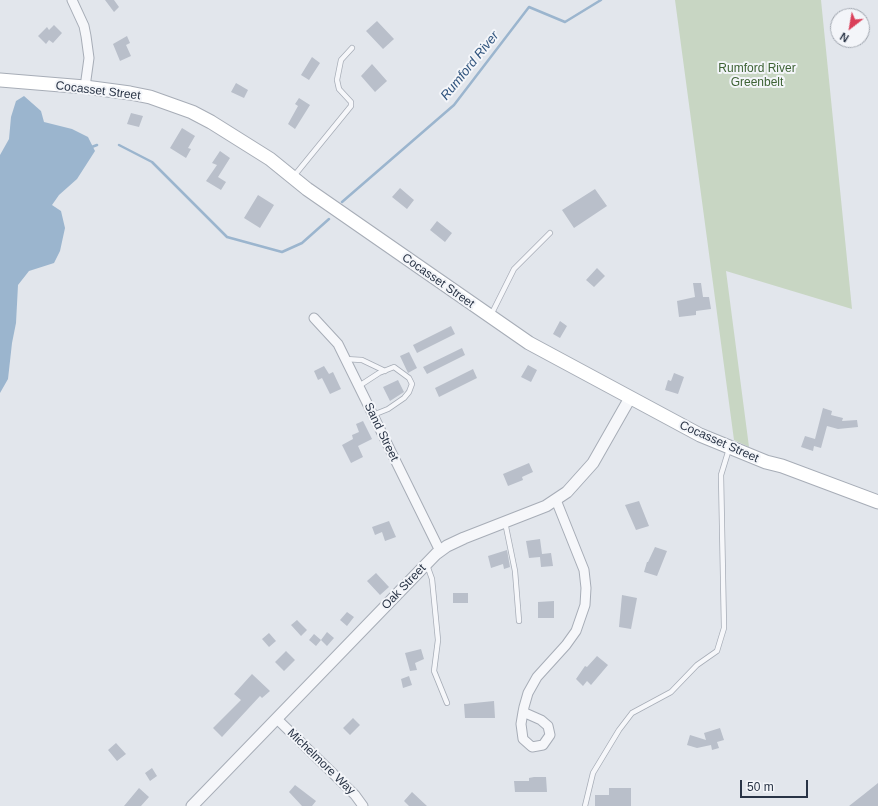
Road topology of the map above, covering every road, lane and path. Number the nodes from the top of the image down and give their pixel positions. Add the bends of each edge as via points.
1 (72, 0) edge
2 (352, 48) dead end
3 (0, 80) edge
4 (85, 87) junction
5 (293, 177) junction
6 (550, 233) dead end
7 (490, 317) junction
8 (314, 318) dead end
9 (345, 359) junction
10 (385, 371) junction
11 (359, 386) junction
12 (630, 398) junction
13 (373, 416) junction
14 (730, 448) junction
15 (556, 500) junction
16 (878, 502) edge
17 (505, 522) junction
18 (440, 551) junction
19 (427, 564) junction
20 (519, 621) dead end
21 (447, 703) dead end
22 (523, 712) dead end
23 (277, 718) junction
24 (192, 806) edge
25 (363, 806) edge
26 (585, 806) edge

1 - 4 street via 86,36 89,58
2 - 5 lane via 341,60 337,80 339,89 351,102 351,106
3 - 4 main road, Cocasset Street
4 - 5 main road, Cocasset Street via 137,94 192,112 240,139
5 - 7 main road, Cocasset Street
6 - 7 lane via 514,269
7 - 12 main road, Cocasset Street via 529,343
8 - 9 street, Sand Street via 338,344
9 - 10 lane via 362,360
9 - 11 street, Sand Street
10 - 11 lane
10 - 13 lane via 394,367 409,378 412,384 404,398
11 - 13 street, Sand Street
12 - 14 main road, Cocasset Street
12 - 15 street, Oak Street via 593,463 576,483
13 - 18 street, Sand Street
14 - 16 main road, Cocasset Street
14 - 26 lane via 721,474 724,628 717,651 697,665 671,692 632,713 593,773
15 - 17 street, Oak Street
15 - 22 street via 584,570 585,605 580,622 571,638 532,684
17 - 18 street, Oak Street via 464,538
17 - 20 lane via 515,571
18 - 19 street, Oak Street
19 - 21 lane via 432,579 438,640 434,671
19 - 23 street, Oak Street
23 - 24 street, Oak Street
23 - 25 street, Michelmore Way

